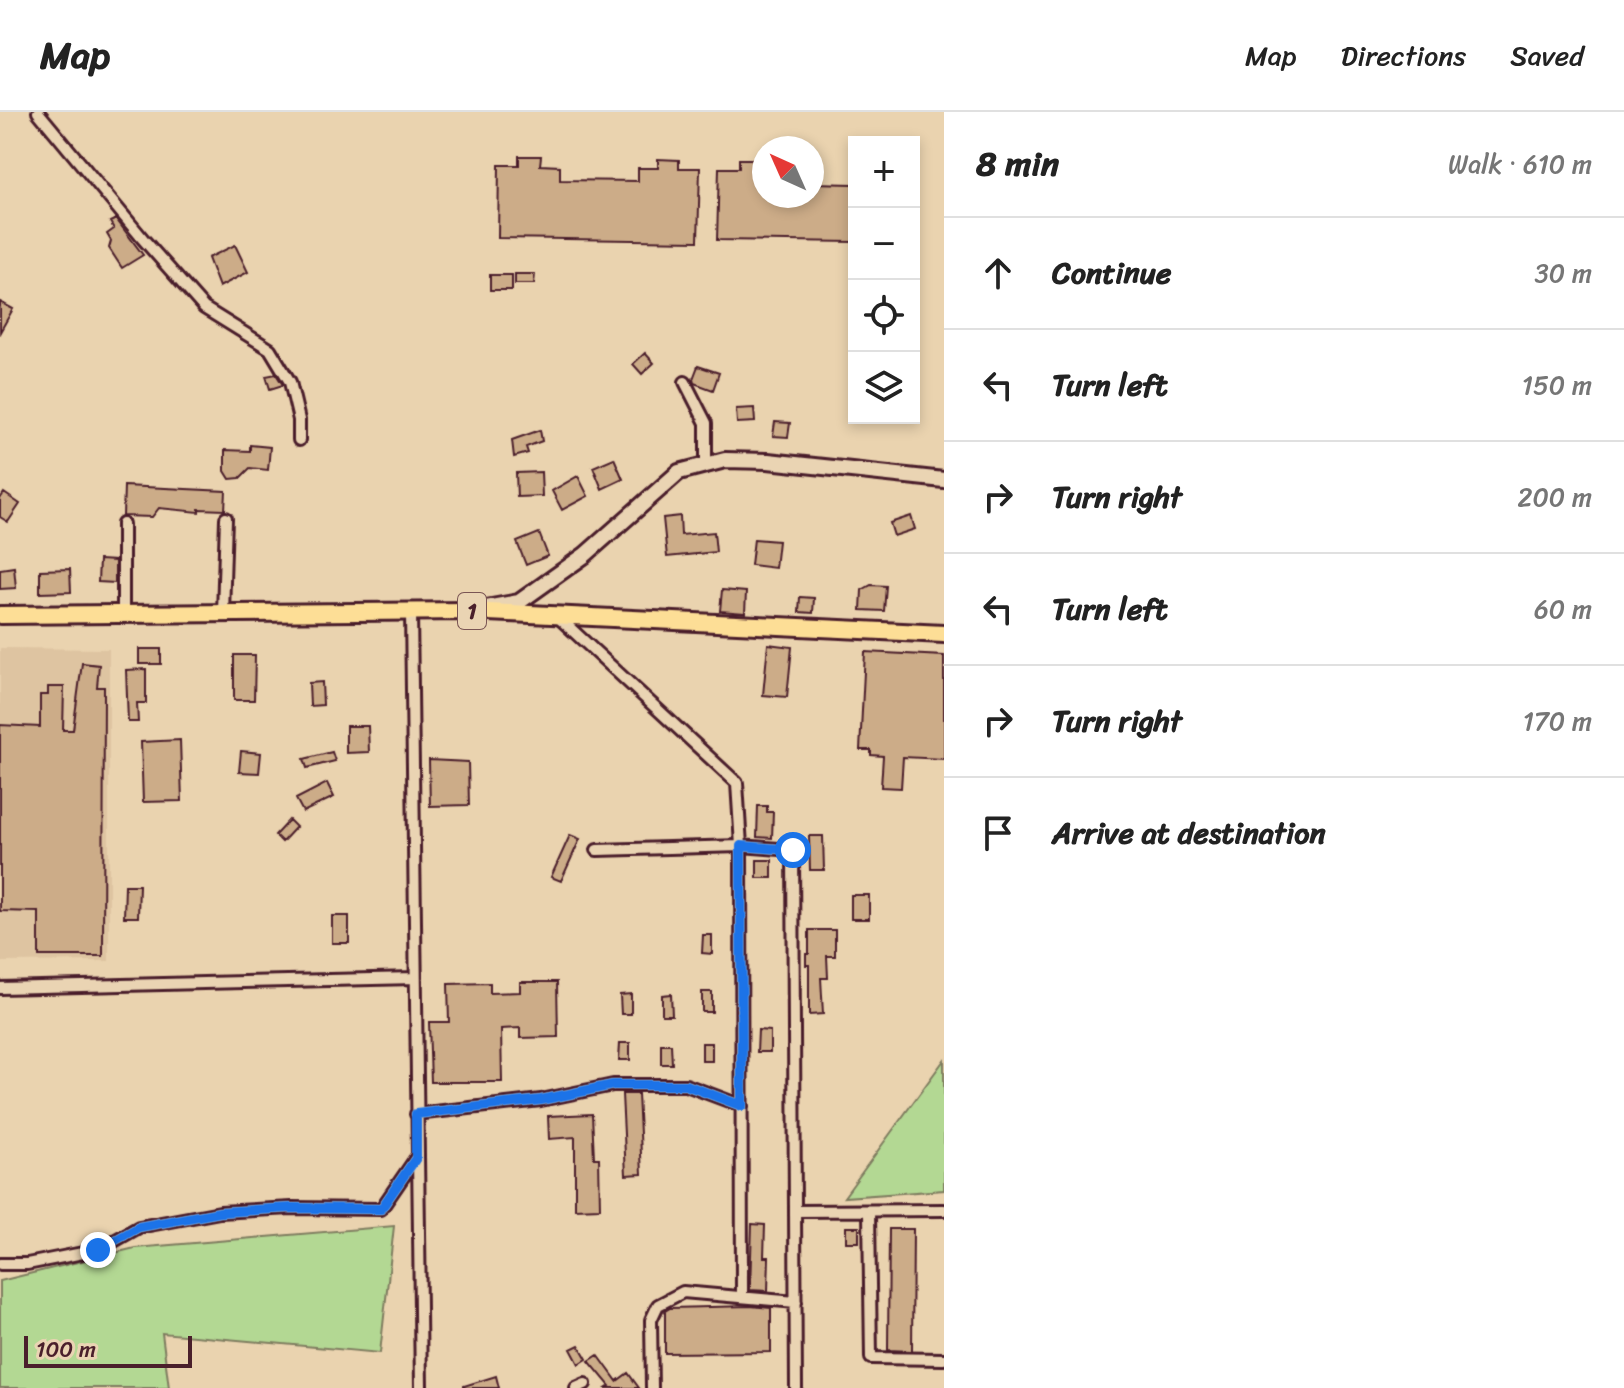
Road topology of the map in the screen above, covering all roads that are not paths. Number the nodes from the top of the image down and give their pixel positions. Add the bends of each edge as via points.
1 (38, 112) edge
2 (685, 382) dead end
3 (299, 440) dead end
4 (706, 465) junction
5 (944, 480) edge
6 (226, 518) dead end
7 (123, 524) dead end
8 (468, 611) junction
9 (411, 612) junction
10 (223, 613) junction
11 (123, 614) junction
12 (0, 615) edge
13 (557, 615) junction
14 (944, 634) edge
15 (741, 846) junction
16 (597, 850) dead end
17 (415, 978) junction
18 (0, 988) edge
19 (742, 1106) junction
20 (416, 1114) junction
21 (416, 1158) junction
22 (944, 1210) edge
23 (795, 1211) junction
24 (869, 1211) junction
25 (0, 1264) edge
26 (742, 1297) junction
27 (796, 1302) junction
28 (944, 1359) edge
29 (421, 1388) edge
30 (652, 1388) edge
31 (796, 1388) edge

1 - 3 street via 204,308 270,349 290,382
2 - 4 street via 706,423
4 - 5 street via 768,461
4 - 8 street via 679,472 585,555 519,602
6 - 10 street
7 - 11 street
8 - 9 main road, 1
8 - 13 main road, 1
9 - 10 main road, 1
9 - 17 street
10 - 11 main road, 1
11 - 12 main road, 1
13 - 14 main road, 1
13 - 15 street via 737,783
15 - 16 street
15 - 19 street
15 - 23 street via 793,850
17 - 18 street
17 - 20 street
19 - 20 street via 686,1085 613,1085 541,1100
19 - 26 street
20 - 21 street
21 - 25 street via 381,1209 220,1212 139,1227 98,1250
21 - 29 street
22 - 24 street
23 - 24 street
23 - 27 street
24 - 28 street via 871,1358
26 - 27 street
26 - 30 street via 683,1292 658,1305 651,1320
27 - 31 street

